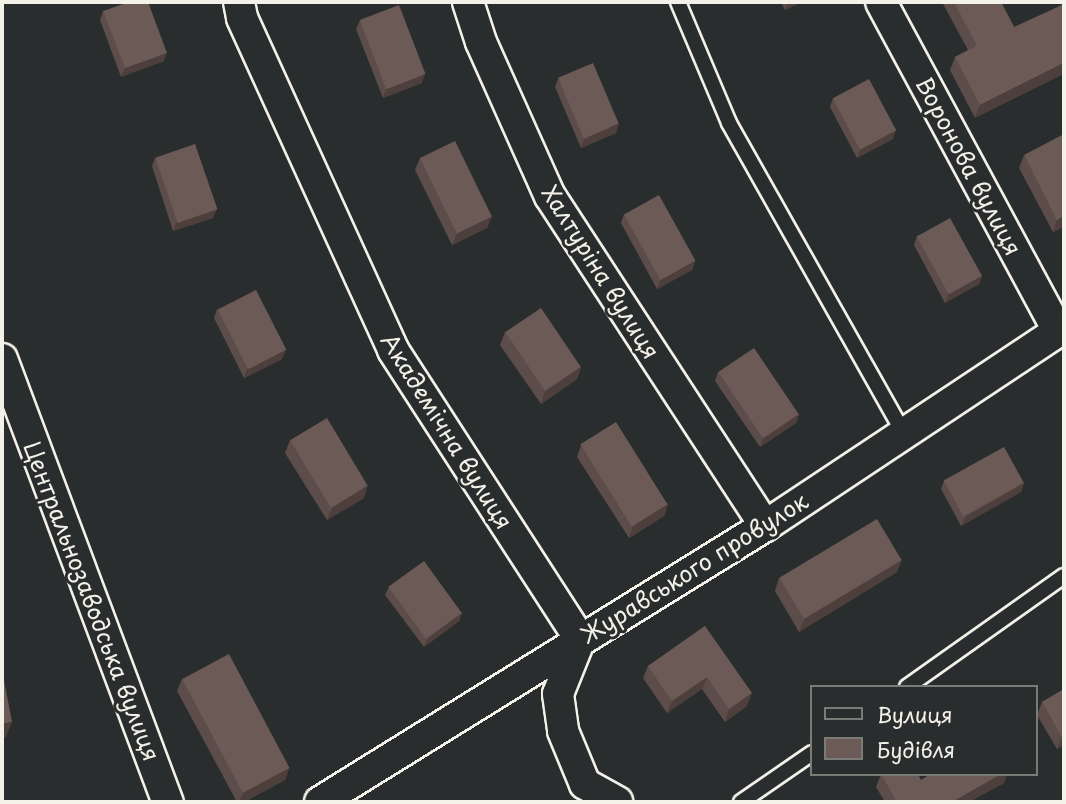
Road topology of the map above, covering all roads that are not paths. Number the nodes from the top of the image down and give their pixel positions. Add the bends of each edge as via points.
1 (239, 2) edge
2 (468, 2) edge
3 (678, 2) edge
4 (881, 2) edge
5 (1061, 329) edge
6 (2, 359) edge
7 (904, 433) junction
8 (765, 526) junction
9 (1064, 576) edge
10 (580, 639) junction
11 (909, 685) edge
12 (810, 754) edge
13 (168, 802) edge
14 (320, 802) edge
15 (617, 802) edge
16 (741, 802) edge

1 - 10 street, Академічна вулиця via 242,18 393,350
2 - 8 street, Халтуріна вулиця via 481,43 550,196
3 - 7 lane via 729,123
4 - 5 street, Воронова вулиця
5 - 7 street, Журавського провулок
6 - 13 street, Центральнозаводська вулиця
7 - 8 street, Журавського провулок
8 - 10 street, Журавського провулок
9 - 11 lane
10 - 14 street, Журавського провулок
10 - 15 street via 558,694 563,731 586,784
12 - 16 lane

